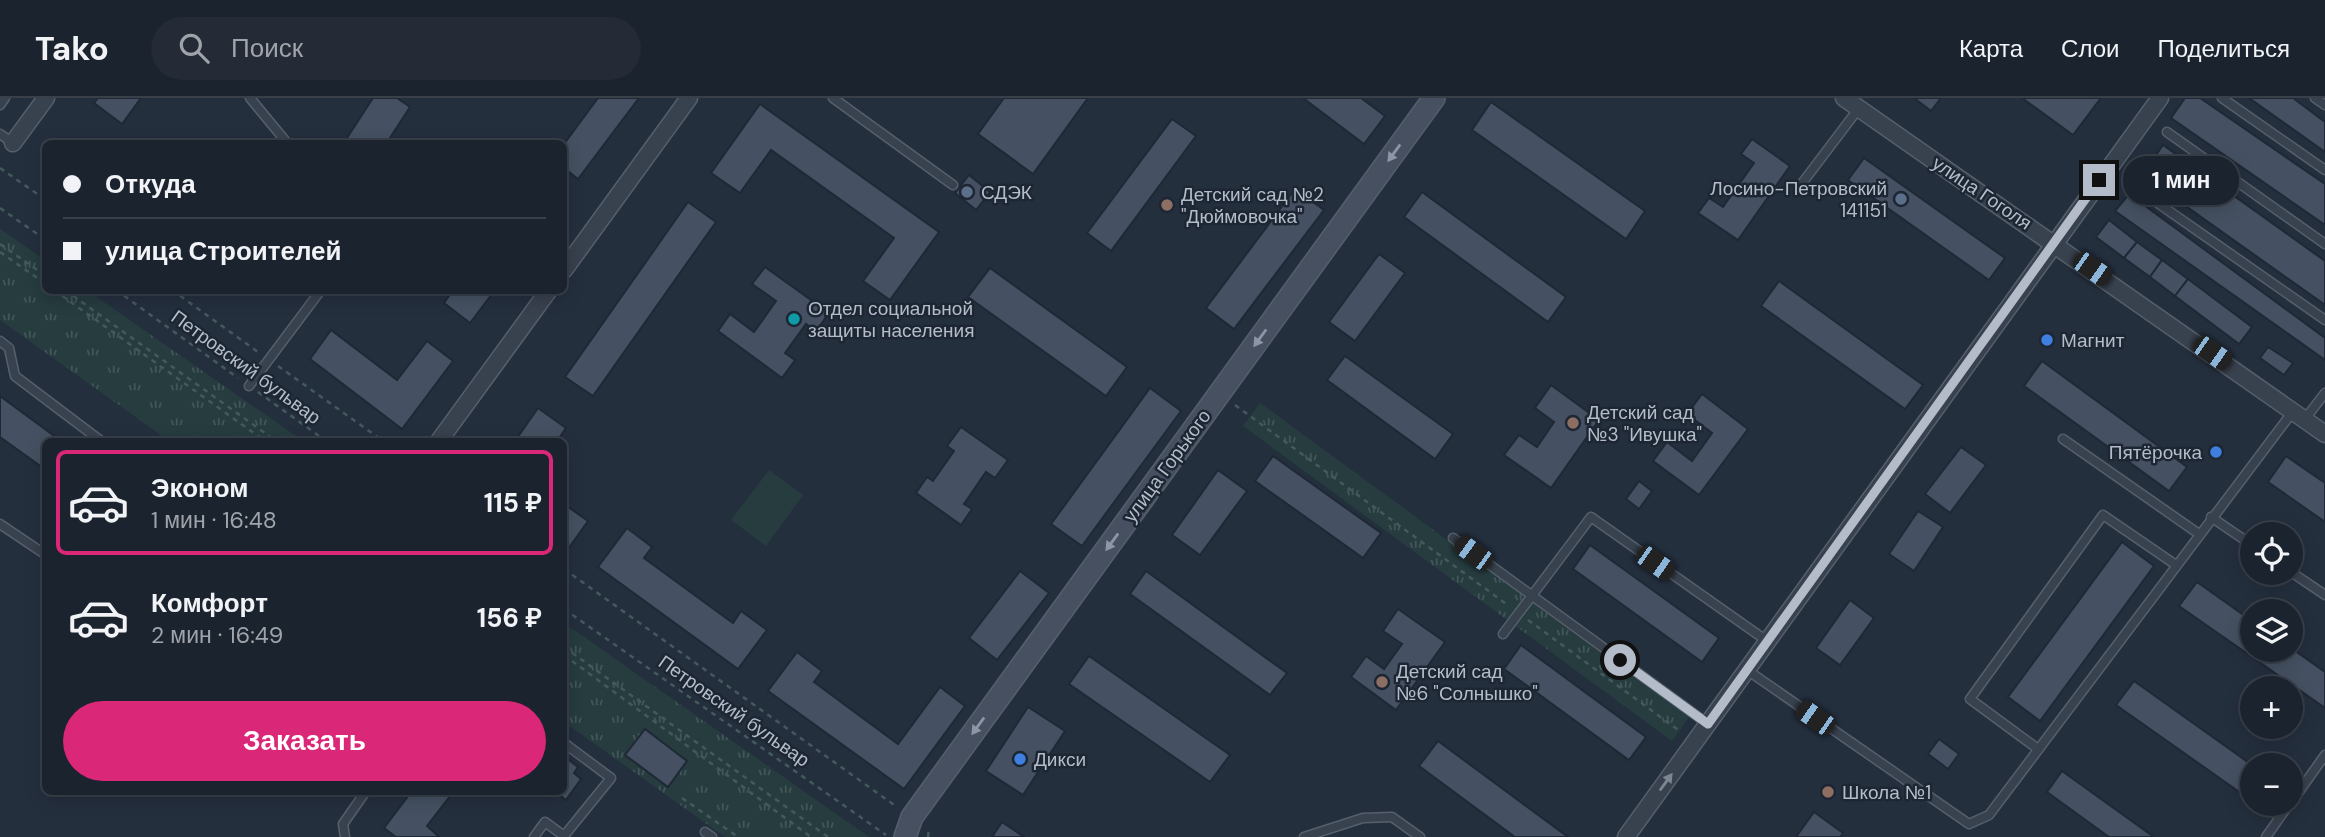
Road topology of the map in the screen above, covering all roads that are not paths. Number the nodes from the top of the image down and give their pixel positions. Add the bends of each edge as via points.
1 (5, 98) edge
2 (46, 98) edge
3 (250, 98) edge
4 (689, 98) edge
5 (832, 98) edge
6 (1434, 98) edge
7 (1844, 98) edge
8 (2160, 98) edge
9 (2221, 98) edge
10 (2315, 98) edge
11 (0, 104) edge
12 (2325, 105) edge
13 (1859, 108) junction
14 (2167, 132) dead end
15 (7, 139) edge
16 (285, 140) edge
17 (2325, 170) edge
18 (2129, 183) dead end
19 (953, 185) dead end
20 (1800, 186) dead end
21 (2053, 242) junction
22 (2325, 244) edge
23 (567, 266) edge
24 (318, 294) edge
25 (546, 294) edge
26 (2325, 320) edge
27 (0, 341) edge
28 (249, 386) road end
29 (2325, 393) edge
30 (2299, 415) junction
31 (2325, 434) edge
32 (97, 438) edge
33 (441, 438) edge
34 (2063, 439) dead end
35 (2211, 517) junction
36 (0, 524) edge
37 (2199, 534) junction
38 (2240, 537) edge
39 (1453, 538) dead end
40 (42, 552) edge
41 (2176, 565) junction
42 (2303, 580) edge
43 (2325, 595) edge
44 (1533, 597) junction
45 (1503, 634) dead end
46 (1768, 641) junction
47 (1747, 670) junction
48 (1708, 724) junction
49 (567, 745) edge
50 (2038, 749) junction
51 (2325, 755) edge
52 (2303, 786) edge
53 (363, 795) edge
54 (2281, 816) edge
55 (908, 827) edge
56 (345, 837) edge
57 (534, 837) edge
58 (1304, 837) edge
59 (1420, 837) edge
60 (1626, 837) edge
61 (2266, 837) edge

1 - 11 lane
2 - 15 street
3 - 16 lane
4 - 23 street
5 - 19 lane
6 -> 55 street, улица Горького
7 - 13 street, улица Гоголя
8 - 21 street
9 - 17 lane
10 - 12 lane
13 - 20 lane
13 - 21 street, улица Гоголя
14 - 22 lane
18 - 26 lane
21 - 30 street, улица Гоголя
21 - 46 street
24 - 28 lane
25 - 33 street
27 - 32 lane via 9,348 15,376
29 - 30 lane
30 - 31 street, улица Гоголя
30 - 35 lane
34 - 37 lane
35 - 37 lane
35 - 38 lane
36 - 40 lane
37 - 41 lane
39 - 44 lane
41 - 50 lane
41 - 50 lane via 2103,515 1970,699
42 - 43 lane
44 - 45 lane
44 - 46 lane via 1591,517
44 - 48 lane
46 - 47 street
47 - 48 street
47 - 50 lane via 1969,824 1989,815
60 -> 48 street
49 - 57 lane via 611,778 564,836 545,822
51 - 52 lane
53 - 56 lane via 343,824
54 - 61 lane
58 - 59 lane via 1363,818 1392,817

